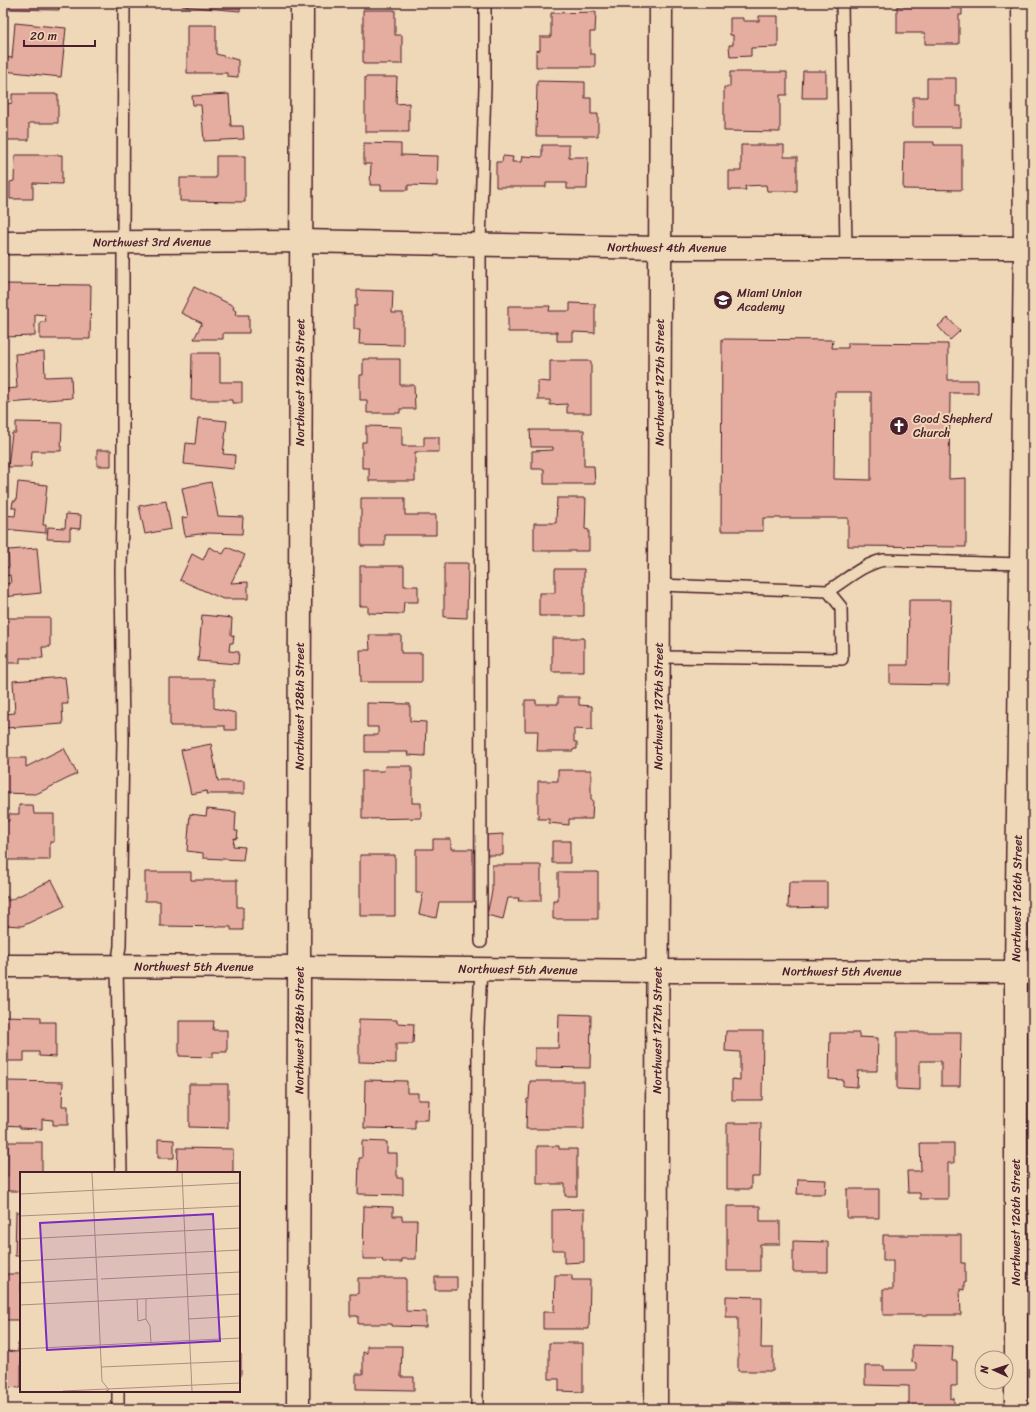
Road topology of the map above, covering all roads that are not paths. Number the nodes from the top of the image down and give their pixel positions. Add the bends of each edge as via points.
1 (124, 3) edge
2 (302, 3) edge
3 (484, 3) edge
4 (661, 3) edge
5 (842, 3) edge
6 (1023, 3) edge
7 (300, 240) junction
8 (123, 242) junction
9 (3, 243) edge
10 (480, 244) junction
11 (660, 248) junction
12 (846, 248) junction
13 (1029, 248) edge
14 (1021, 564) junction
15 (659, 585) junction
16 (828, 591) junction
17 (658, 657) junction
18 (481, 942) dead end
19 (3, 966) edge
20 (117, 966) junction
21 (300, 967) junction
22 (481, 969) junction
23 (657, 971) junction
24 (1024, 972) edge
25 (121, 1172) edge
26 (118, 1392) edge
27 (118, 1409) edge
28 (298, 1409) edge
29 (477, 1409) edge
30 (656, 1409) edge
31 (1016, 1409) edge

1 - 8 lane
2 - 7 street, Northwest 128th Street
3 - 10 lane via 485,87
4 - 11 street, Northwest 127th Street
5 - 12 lane
6 - 13 street, Northwest 126th Street
7 - 8 street, Northwest 3rd Avenue
7 - 10 street, Northwest 4th Avenue
7 - 21 street, Northwest 128th Street
8 - 9 street, Northwest 3rd Avenue
8 - 20 lane via 122,738 120,946
10 - 11 street, Northwest 4th Avenue
10 - 18 lane
11 - 12 street, Northwest 4th Avenue
11 - 15 street, Northwest 127th Street
12 - 13 street, Northwest 4th Avenue
13 - 14 street, Northwest 126th Street
14 - 16 lane via 884,560 874,562
14 - 24 street, Northwest 126th Street
15 - 16 lane
15 - 17 street, Northwest 127th Street
16 - 17 lane via 841,607 842,660
17 - 23 street, Northwest 127th Street
19 - 20 street, Northwest 5th Avenue
20 - 21 street, Northwest 5th Avenue
20 - 25 lane
21 - 22 street, Northwest 5th Avenue
21 - 28 street, Northwest 128th Street
22 - 23 street, Northwest 5th Avenue
22 - 29 lane via 478,1035
23 - 24 street, Northwest 5th Avenue
23 - 30 street, Northwest 127th Street
24 - 31 street, Northwest 126th Street
26 - 27 lane

